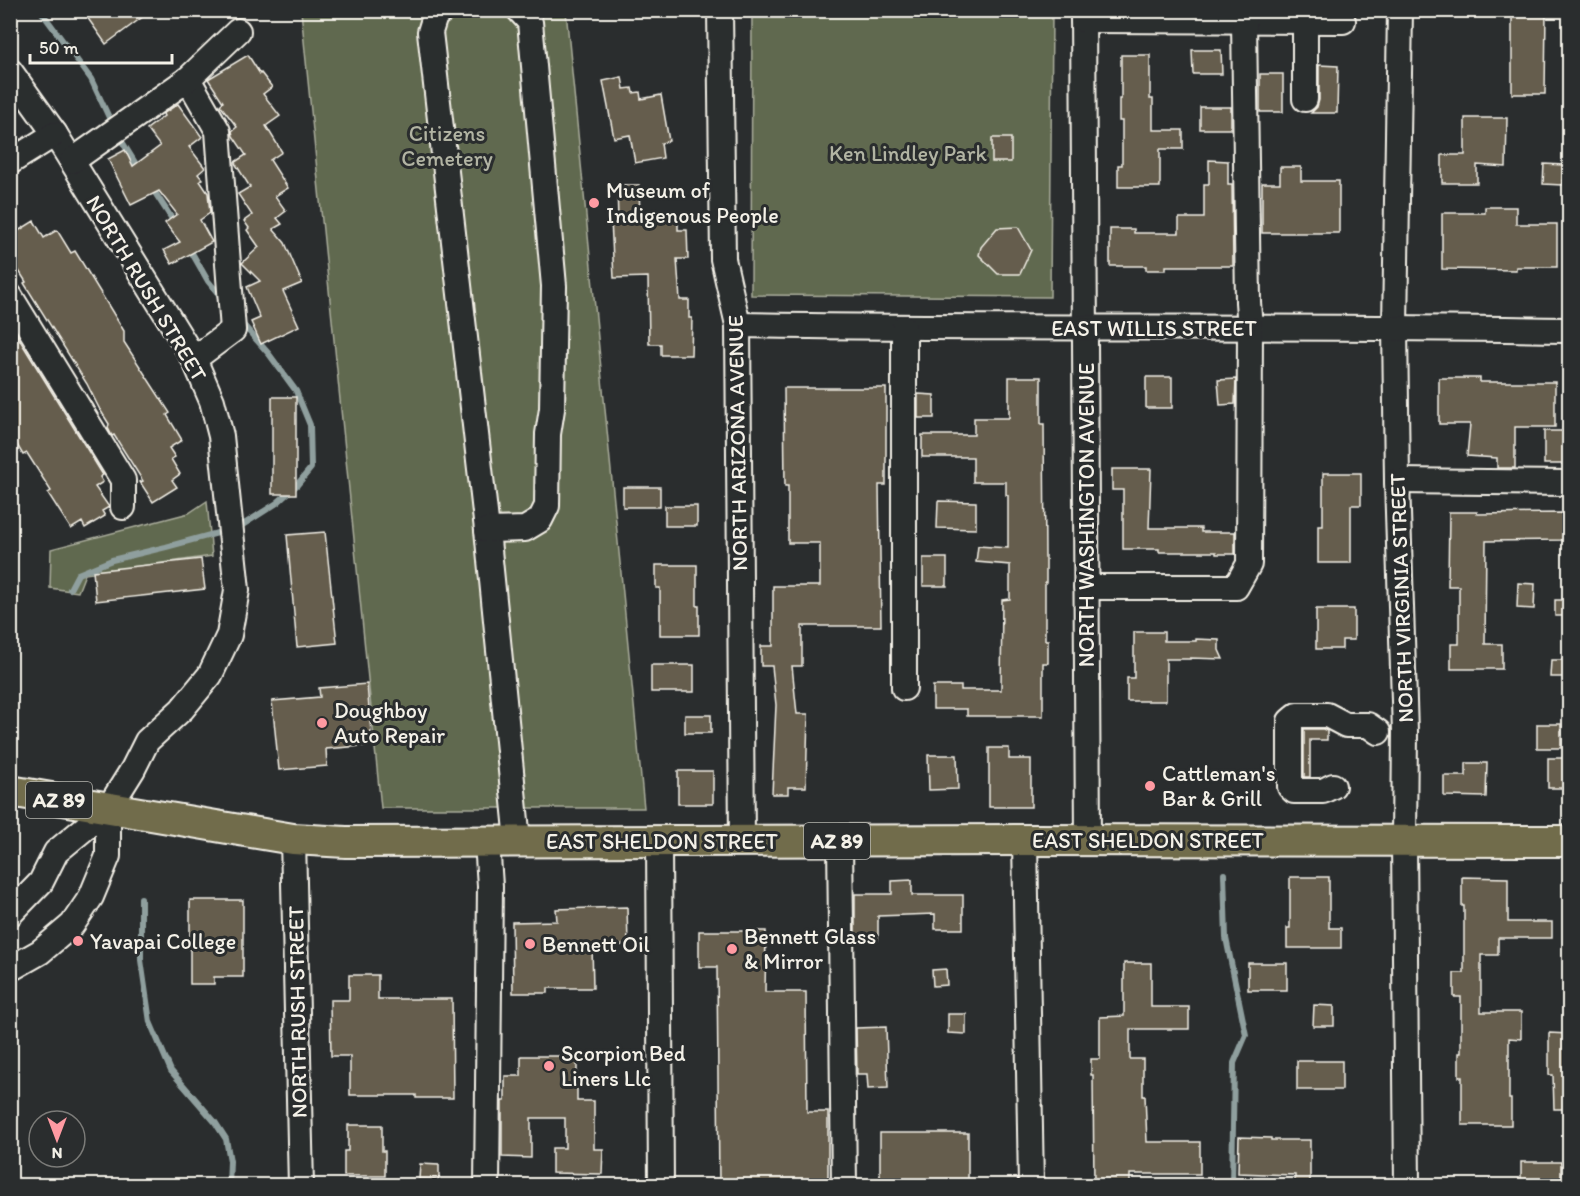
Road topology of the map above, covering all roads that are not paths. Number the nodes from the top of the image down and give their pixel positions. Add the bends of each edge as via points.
1 (443, 10) edge
2 (519, 10) edge
3 (720, 10) edge
4 (1400, 10) edge
5 (1083, 15) edge
6 (1244, 21) junction
7 (1305, 21) junction
8 (1343, 21) dead end
9 (238, 31) dead end
10 (10, 71) edge
11 (188, 79) junction
12 (1305, 99) dead end
13 (55, 135) junction
14 (72, 161) junction
15 (10, 162) edge
16 (10, 296) edge
17 (738, 325) junction
18 (904, 327) junction
19 (1395, 327) junction
20 (1085, 328) junction
21 (1250, 328) junction
22 (1569, 330) edge
23 (194, 359) junction
24 (1397, 481) junction
25 (1569, 483) edge
26 (123, 507) dead end
27 (487, 530) junction
28 (1086, 588) junction
29 (904, 688) dead end
30 (1378, 732) dead end
31 (1333, 786) dead end
32 (10, 791) edge
33 (108, 809) junction
34 (292, 839) junction
35 (659, 840) junction
36 (1025, 840) junction
37 (1088, 840) junction
38 (1404, 840) junction
39 (518, 841) junction
40 (742, 841) junction
41 (840, 841) junction
42 (1569, 841) edge
43 (487, 842) junction
44 (10, 914) edge
45 (10, 969) edge
46 (301, 1185) edge
47 (488, 1185) edge
48 (661, 1185) edge
49 (844, 1185) edge
50 (1031, 1185) edge
51 (1407, 1185) edge

1 - 27 street via 435,16 430,32
2 - 27 street via 530,22 554,286 547,506 540,520 525,530
3 - 17 street, NORTH ARIZONA AVENUE via 723,259
4 - 19 street, NORTH VIRGINIA STREET
5 - 6 street
5 - 20 street, NORTH WASHINGTON AVENUE
6 - 7 street
6 - 21 street
7 - 8 street
7 - 12 street
9 - 11 street
10 - 13 street, NORTH RUSH STREET
11 - 14 street
11 - 23 street via 218,131 233,330
13 - 14 street, NORTH RUSH STREET
13 - 15 street
14 - 23 street, NORTH RUSH STREET
16 - 26 street via 123,480
17 - 18 street, EAST WILLIS STREET
17 - 40 street, NORTH ARIZONA AVENUE
18 - 20 street, EAST WILLIS STREET
18 - 29 street
19 - 21 street, EAST WILLIS STREET
19 - 22 street, EAST WILLIS STREET
19 - 24 street, NORTH VIRGINIA STREET
20 - 21 street, EAST WILLIS STREET
20 - 28 street, NORTH WASHINGTON AVENUE
21 - 28 street via 1249,564 1236,586
23 - 33 street, NORTH RUSH STREET via 212,401 221,436 237,590 229,635 210,675 182,709 147,741
24 - 25 street
24 - 38 street, NORTH VIRGINIA STREET via 1405,732
27 - 39 street
28 - 37 street, NORTH WASHINGTON AVENUE
30 - 31 street via 1368,726 1347,726 1327,715 1297,715 1290,721 1290,787 1294,792 1323,792
32 - 33 main road, EAST SHELDON STREET / AZ 89
33 - 34 main road, EAST SHELDON STREET / AZ 89
33 - 44 street, NORTH RUSH STREET via 56,852 40,882
33 - 45 street via 108,856 92,897 72,925 40,952
34 - 43 main road, EAST SHELDON STREET / AZ 89
34 - 46 street, NORTH RUSH STREET
35 - 39 main road, EAST SHELDON STREET / AZ 89
35 - 40 main road, EAST SHELDON STREET / AZ 89
35 - 48 street
36 - 37 main road, EAST SHELDON STREET / AZ 89
36 - 41 main road, EAST SHELDON STREET / AZ 89
36 - 50 street
37 - 38 main road, EAST SHELDON STREET / AZ 89
38 - 42 main road, EAST SHELDON STREET / AZ 89
38 - 51 street, NORTH VIRGINIA STREET
39 - 43 main road, EAST SHELDON STREET / AZ 89
40 - 41 main road, EAST SHELDON STREET / AZ 89
41 - 49 street
43 - 47 street

